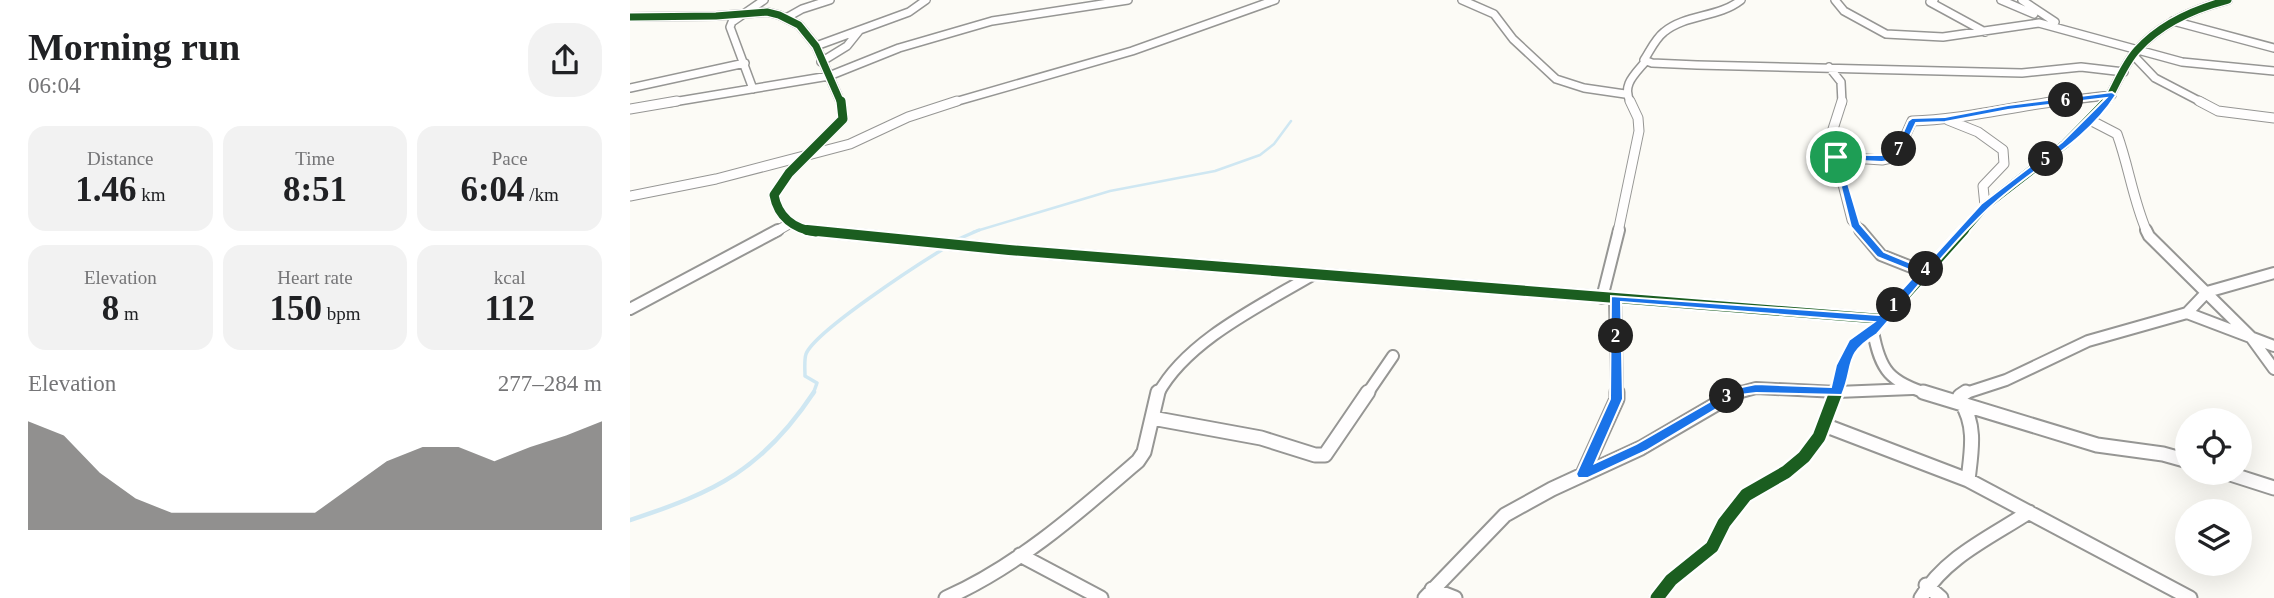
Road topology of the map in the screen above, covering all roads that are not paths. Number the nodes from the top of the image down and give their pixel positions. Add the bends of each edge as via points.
1 (764, 0) edge
2 (830, 0) edge
3 (926, 0) edge
4 (1128, 0) edge
5 (1276, 0) edge
6 (1462, 0) edge
7 (1741, 0) edge
8 (1835, 0) edge
9 (1934, 0) edge
10 (2001, 0) edge
11 (2022, 0) edge
12 (2228, 0) edge
13 (743, 13) junction
14 (630, 17) edge
15 (786, 18) junction
16 (2052, 21) junction
17 (2174, 21) junction
18 (861, 29) junction
19 (2073, 31) junction
20 (1985, 32) junction
21 (816, 46) junction
22 (2274, 48) edge
23 (2135, 54) junction
24 (821, 62) junction
25 (1645, 62) junction
26 (745, 63) junction
27 (1829, 67) junction
28 (2274, 71) edge
29 (2124, 72) junction
30 (829, 76) junction
31 (630, 88) edge
32 (753, 89) junction
33 (1625, 94) junction
34 (2112, 95) junction
35 (630, 109) edge
36 (2274, 118) edge
37 (1945, 120) junction
38 (2090, 120) junction
39 (811, 154) junction
40 (1836, 157) junction
41 (630, 196) edge
42 (1984, 206) junction
43 (789, 224) junction
44 (1924, 272) junction
45 (2274, 273) edge
46 (1314, 274) junction
47 (2207, 292) junction
48 (1609, 298) junction
49 (630, 309) edge
50 (2186, 313) junction
51 (1882, 319) junction
52 (1873, 331) junction
53 (2250, 336) junction
54 (2274, 346) edge
55 (1394, 356) dead end
56 (2274, 369) edge
57 (1912, 389) junction
58 (1837, 392) junction
59 (1961, 402) junction
60 (1152, 418) junction
61 (1824, 425) junction
62 (2175, 457) edge
63 (1583, 474) junction
64 (1968, 480) junction
65 (2252, 481) edge
66 (2274, 488) edge
67 (2029, 512) junction
68 (1020, 555) junction
69 (1923, 591) edge
70 (1428, 593) edge
71 (946, 598) edge
72 (1101, 598) edge
73 (1455, 598) edge
74 (1657, 598) edge
75 (1941, 598) edge
76 (2190, 598) edge

1 - 13 street
2 - 15 street
3 - 18 street via 909,12
4 - 30 street via 992,21 887,52
5 - 39 street via 1132,51 1003,86 890,125 850,144
6 - 33 street via 1494,14 1513,39 1556,79
7 - 25 street via 1728,11 1661,34
8 - 20 street via 1844,11 1886,34 1919,38
9 - 20 street via 1930,2
10 - 16 street
11 - 16 street
12 - 17 street
13 - 14 street
13 - 15 street via 772,12
13 - 26 street via 730,27
15 - 21 street
16 - 19 street
17 - 22 street
17 - 23 street
18 - 21 street
18 - 24 street via 847,46
19 - 20 street via 2034,23
19 - 23 street
21 - 24 street
23 - 28 street
23 - 29 street
23 - 36 street via 2155,78 2218,111
24 - 30 street
25 - 27 street
25 - 33 street via 1627,81
26 - 31 street
26 - 32 street
27 - 29 street via 2022,73 2087,67
27 - 40 street via 1841,82 1842,103 1833,129
29 - 34 street
30 - 32 street
30 - 39 street via 843,119
32 - 35 street
33 - 48 street via 1639,131
34 - 37 street via 2008,107
34 - 38 street
37 - 40 street via 1912,121 1896,157
37 - 42 street via 1978,131 2003,150 2004,164 1983,186
38 - 42 street
38 - 47 street via 2117,134 2134,205 2149,236
39 - 41 street
39 - 43 street via 789,173 774,195 775,209
40 - 44 street via 1855,225 1881,255
42 - 44 street
43 - 46 street via 810,231
43 - 49 street
44 - 51 street
45 - 47 street
46 - 48 street
46 - 60 street via 1230,325 1174,368 1158,393
47 - 50 street
47 - 53 street
48 - 51 street
48 - 63 street via 1617,399
50 - 53 street
50 - 59 street via 2088,341 2006,380 1972,389 1960,396
51 - 52 street
52 - 57 street via 1883,371
52 - 58 street via 1849,349
53 - 54 street
53 - 56 street
55 - 60 street via 1325,455
57 - 58 street
57 - 59 street
58 - 61 street
58 - 63 street via 1756,388 1737,392 1641,448
59 - 62 street via 2097,445
59 - 64 street via 1972,425
60 - 68 street via 1138,461
61 - 64 street
61 - 74 street via 1804,457 1746,495 1712,547 1671,580
63 - 70 street via 1504,515
64 - 67 street
65 - 66 street
67 - 69 street via 1967,553
67 - 76 street
68 - 71 street
68 - 72 street
69 - 75 street
70 - 73 street

